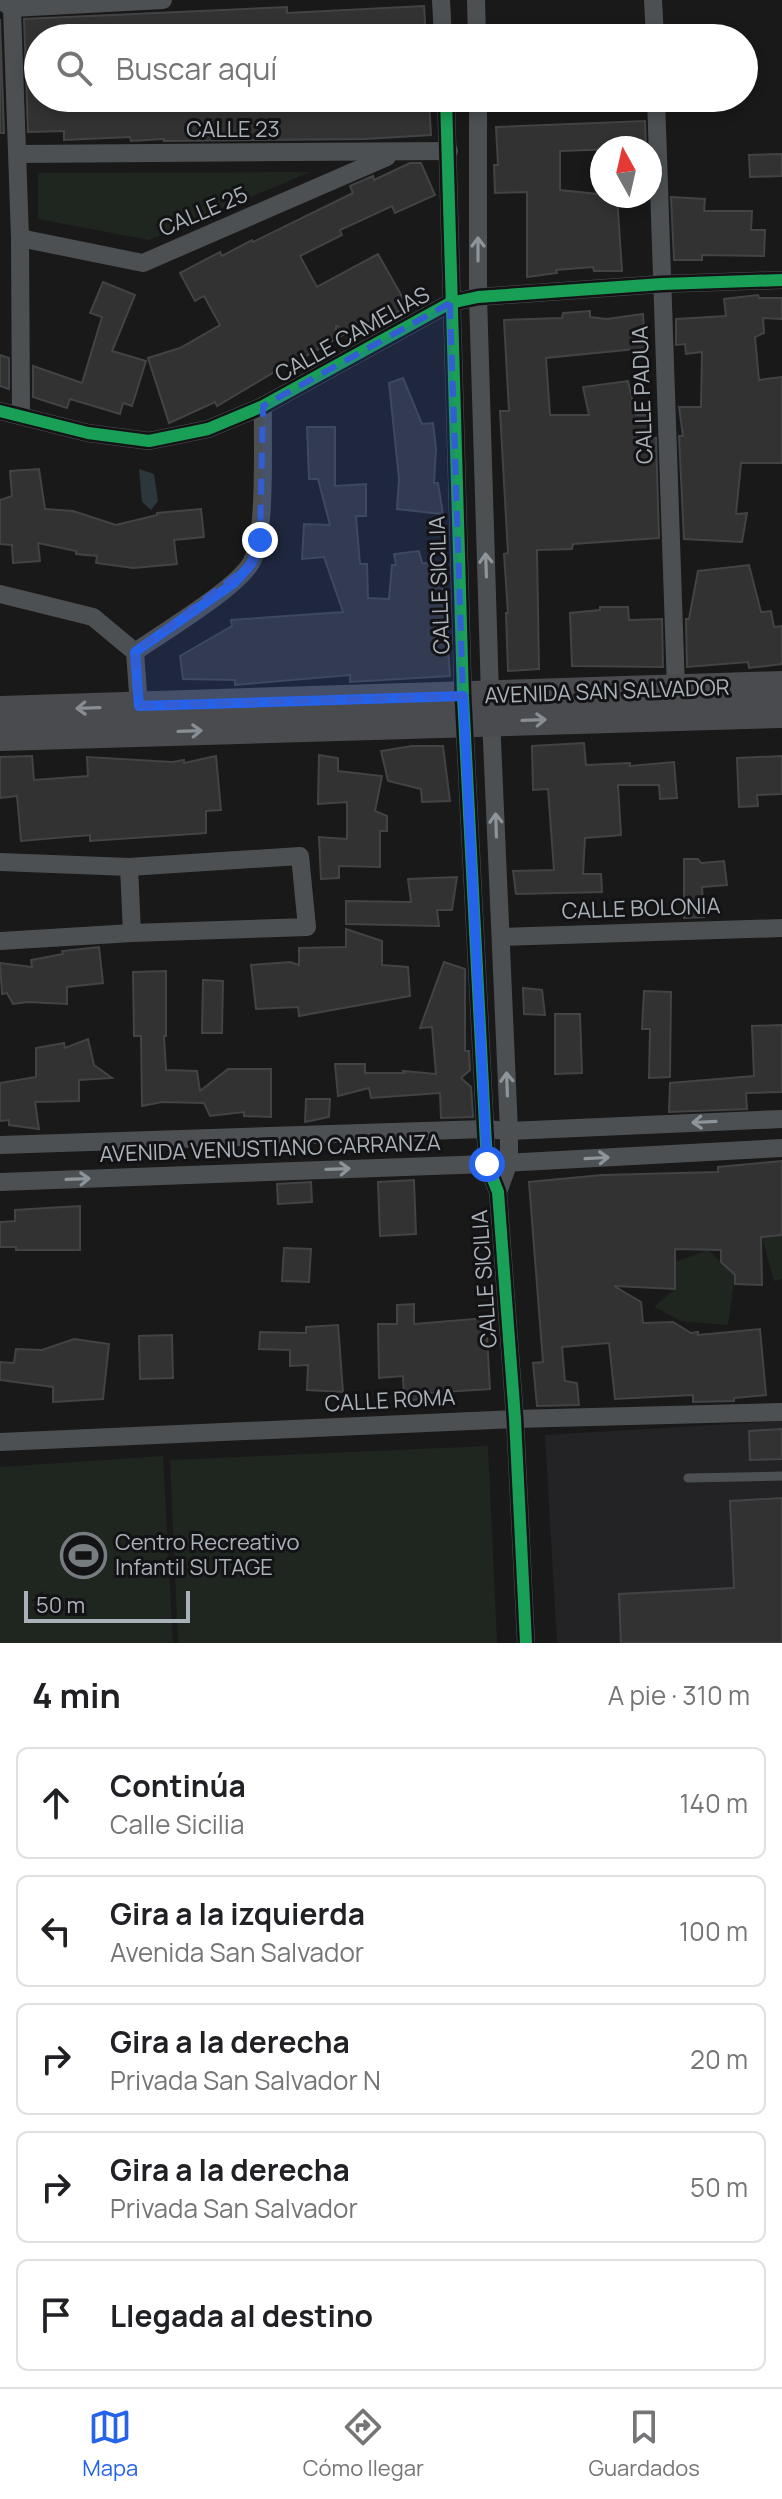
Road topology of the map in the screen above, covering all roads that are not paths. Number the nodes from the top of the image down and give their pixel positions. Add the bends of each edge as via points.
1 (163, 0) edge
2 (441, 0) edge
3 (476, 0) edge
4 (653, 0) edge
5 (6, 4) edge
6 (442, 24) edge
7 (477, 24) edge
8 (654, 24) edge
9 (447, 112) edge
10 (478, 112) edge
11 (656, 112) edge
12 (449, 151) junction
13 (397, 153) junction
14 (18, 154) junction
15 (20, 238) junction
16 (782, 280) edge
17 (662, 284) junction
18 (478, 297) junction
19 (450, 303) junction
20 (263, 406) junction
21 (0, 411) edge
22 (21, 416) junction
23 (0, 594) edge
24 (135, 652) junction
25 (782, 686) edge
26 (676, 689) junction
27 (139, 706) junction
28 (477, 709) junction
29 (0, 711) edge
30 (782, 713) edge
31 (0, 736) edge
32 (0, 862) edge
33 (129, 867) junction
34 (782, 928) edge
35 (132, 933) junction
36 (501, 937) junction
37 (0, 941) edge
38 (782, 1119) edge
39 (485, 1129) junction
40 (509, 1131) junction
41 (0, 1145) edge
42 (782, 1148) edge
43 (509, 1162) junction
44 (487, 1164) junction
45 (0, 1182) edge
46 (498, 1192) junction
47 (782, 1412) edge
48 (515, 1419) junction
49 (0, 1442) edge
50 (782, 1476) edge
51 (688, 1478) dead end
52 (526, 1643) edge

1 - 5 street
2 - 6 street
3 - 7 street
4 - 8 street
5 - 14 street
9 - 12 street, CALLE SICILIA
18 -> 10 street, CALLE SICILIA
11 - 17 street, CALLE PADUA
12 - 13 street, CALLE 23
12 - 19 street, CALLE SICILIA
13 - 14 street, CALLE 23
13 - 15 street, CALLE 25 via 143,263
14 - 15 street
15 - 22 street
16 - 17 street, CALLE CAMELIAS
17 - 18 street, CALLE CAMELIAS
17 - 26 street, CALLE PADUA
18 - 19 street, CALLE CAMELIAS
28 -> 18 street, CALLE SICILIA
19 - 20 street, CALLE CAMELIAS
19 - 28 street, CALLE SICILIA
20 - 22 street, CALLE CAMELIAS via 208,429 149,441
20 - 24 street via 260,540 251,564 234,583
21 - 22 street, CALLE CAMELIAS
23 - 24 street via 93,617
24 - 27 street
25 - 26 main road, AVENIDA SAN SALVADOR
26 - 28 main road, AVENIDA SAN SALVADOR
27 - 28 main road, AVENIDA SAN SALVADOR
27 -> 29 main road, AVENIDA SAN SALVADOR
28 -> 30 main road, AVENIDA SAN SALVADOR
31 -> 28 main road, AVENIDA SAN SALVADOR
36 -> 28 street, CALLE SICILIA
28 - 39 street, CALLE SICILIA
32 - 33 street
33 - 35 street
33 - 35 street via 300,856 307,927
34 - 36 street, CALLE BOLONIA
35 - 37 street
40 -> 36 street, CALLE SICILIA
38 -> 40 street, AVENIDA VENUSTIANO CARRANZA
39 - 40 street, AVENIDA VENUSTIANO CARRANZA
39 - 41 street, AVENIDA VENUSTIANO CARRANZA
39 - 44 street, CALLE SICILIA
40 - 43 street, CALLE SICILIA
43 -> 42 street, AVENIDA VENUSTIANO CARRANZA
43 - 44 street, AVENIDA VENUSTIANO CARRANZA
43 - 46 street, CALLE SICILIA
45 -> 44 street, AVENIDA VENUSTIANO CARRANZA
44 - 46 street, CALLE SICILIA
46 - 48 street, CALLE SICILIA
47 - 48 street, CALLE ROMA
48 - 49 street, CALLE ROMA
48 - 52 street, CALLE SICILIA
50 - 51 lane

